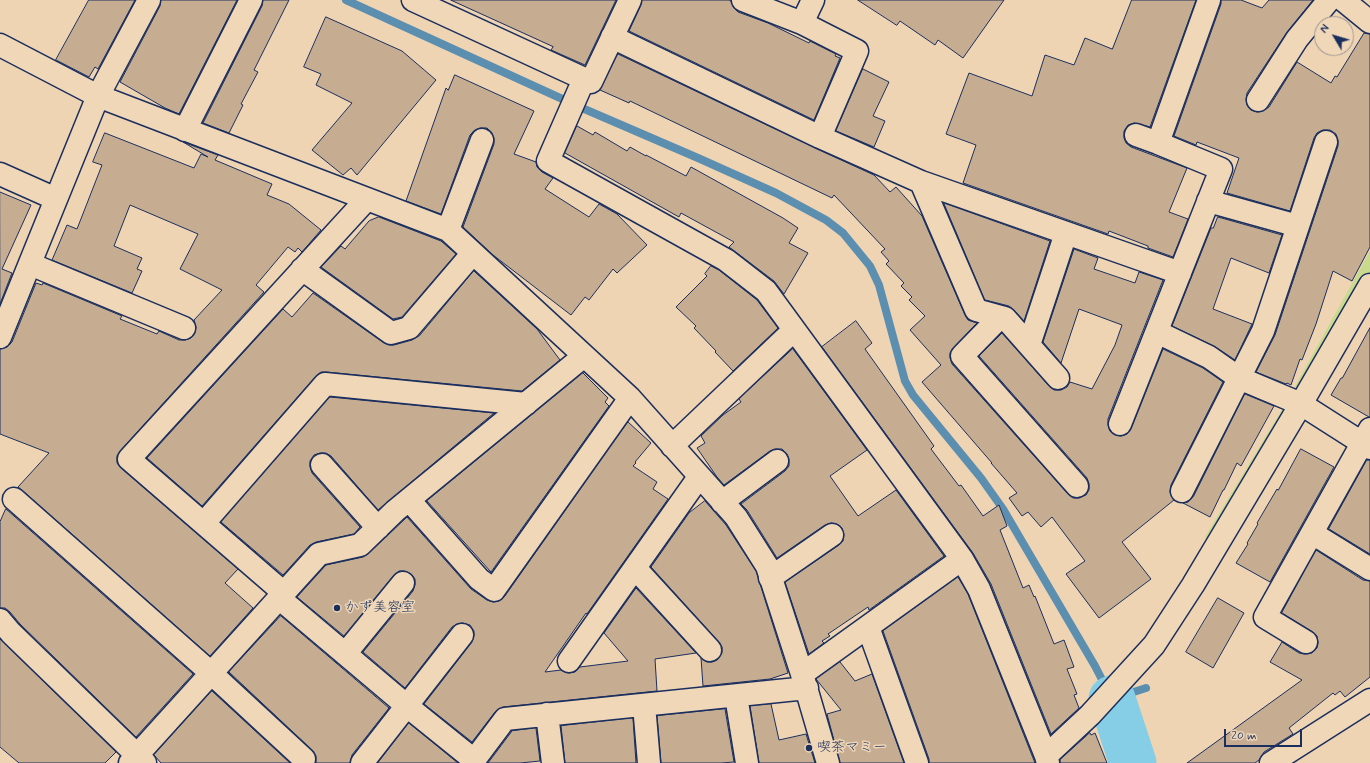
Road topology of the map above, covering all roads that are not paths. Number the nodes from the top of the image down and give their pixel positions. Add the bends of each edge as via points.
1 (149, 0) edge
2 (251, 0) edge
3 (413, 0) edge
4 (630, 0) edge
5 (743, 0) edge
6 (813, 0) edge
7 (1209, 0) edge
8 (1329, 0) edge
9 (1343, 0) edge
10 (1370, 22) edge
11 (802, 23) junction
12 (612, 37) junction
13 (0, 45) edge
14 (583, 81) junction
15 (98, 96) junction
16 (1258, 100) dead end
17 (185, 130) junction
18 (1136, 135) dead end
19 (820, 137) junction
20 (482, 140) dead end
21 (1326, 142) dead end
22 (1158, 143) junction
23 (0, 174) edge
24 (920, 182) junction
25 (56, 199) junction
26 (366, 200) junction
27 (1208, 201) junction
28 (1298, 226) junction
29 (448, 230) junction
30 (1066, 233) junction
31 (473, 253) junction
32 (30, 264) junction
33 (302, 269) junction
34 (1180, 273) junction
35 (1370, 285) edge
36 (7, 302) edge
37 (1000, 317) junction
38 (184, 328) dead end
39 (794, 330) junction
40 (1157, 332) junction
41 (0, 337) edge
42 (1029, 345) junction
43 (584, 356) junction
44 (1058, 378) dead end
45 (1239, 378) junction
46 (630, 398) junction
47 (526, 404) junction
48 (1301, 404) junction
49 (1120, 424) dead end
50 (1367, 440) edge
51 (672, 446) junction
52 (776, 461) dead end
53 (322, 465) dead end
54 (699, 477) junction
55 (1077, 486) dead end
56 (1182, 491) dead end
57 (14, 499) dead end
58 (409, 500) junction
59 (722, 502) junction
60 (204, 524) junction
61 (378, 528) junction
62 (1312, 533) junction
63 (832, 535) dead end
64 (962, 559) junction
65 (635, 568) junction
66 (1370, 569) edge
67 (770, 578) junction
68 (403, 583) dead end
69 (281, 596) junction
70 (0, 620) edge
71 (868, 627) junction
72 (462, 635) dead end
73 (1306, 642) dead end
74 (710, 650) dead end
75 (345, 654) junction
76 (569, 661) dead end
77 (211, 673) junction
78 (804, 681) junction
79 (736, 696) junction
80 (1370, 700) edge
81 (644, 705) junction
82 (407, 706) junction
83 (547, 714) junction
84 (304, 759) dead end
85 (1047, 759) edge
86 (137, 760) edge
87 (473, 762) edge
88 (362, 763) edge
89 (553, 763) edge
90 (649, 763) edge
91 (747, 763) edge
92 (828, 763) edge
93 (916, 763) edge
94 (1271, 763) edge

1 - 15 street
2 - 17 street
3 - 14 street
4 - 12 street
5 - 11 street
6 - 11 street
7 - 22 street
8 - 16 street via 1297,39
9 - 10 street
11 - 19 street via 857,51
12 - 14 street via 591,82
12 - 19 street
13 - 15 street
14 - 39 street via 548,161 726,260 766,290
15 - 17 street
15 - 25 street
17 - 26 street
18 - 22 street
19 - 24 street
20 - 29 street
21 - 28 street
22 - 27 street via 1221,169
23 - 25 street
24 - 30 street
24 - 37 street via 976,310
25 - 32 street
26 - 29 street
26 - 33 street
27 - 28 street
27 - 34 street
28 - 45 street via 1263,331
29 - 31 street
30 - 34 street
30 - 42 street
31 - 33 street via 409,328 391,333
31 - 43 street
32 - 36 street
32 - 38 street
33 - 60 street via 129,459
34 - 40 street
35 - 48 street
36 - 41 street
37 - 42 street via 1005,318
37 - 55 street via 962,356
39 - 51 street
39 - 64 street
40 - 45 street via 1209,357
40 - 49 street
42 - 44 street
43 - 46 street
43 - 47 street
45 - 48 street
45 - 56 street
46 - 51 street
46 - 58 street via 494,590 479,579
47 - 58 street
47 - 60 street via 325,384
48 - 50 street
48 - 85 street via 1154,645
50 - 62 street
51 - 54 street
52 - 59 street
53 - 61 street
54 - 59 street
54 - 65 street
57 - 77 street
58 - 61 street
59 - 67 street via 736,518 767,566
60 - 69 street
61 - 69 street via 360,545 319,554
62 - 66 street
62 - 73 street via 1265,617
63 - 67 street
64 - 71 street
64 - 85 street via 979,589
65 - 74 street
65 - 76 street
67 - 78 street
68 - 75 street
69 - 75 street
69 - 77 street
70 - 86 street
71 - 78 street
71 - 93 street
72 - 82 street
75 - 82 street
77 - 84 street
77 - 86 street
78 - 79 street
78 - 92 street
79 - 81 street
79 - 91 street
80 - 94 street
81 - 83 street
81 - 90 street
82 - 87 street
82 - 88 street
83 - 87 street via 505,719
83 - 89 street

